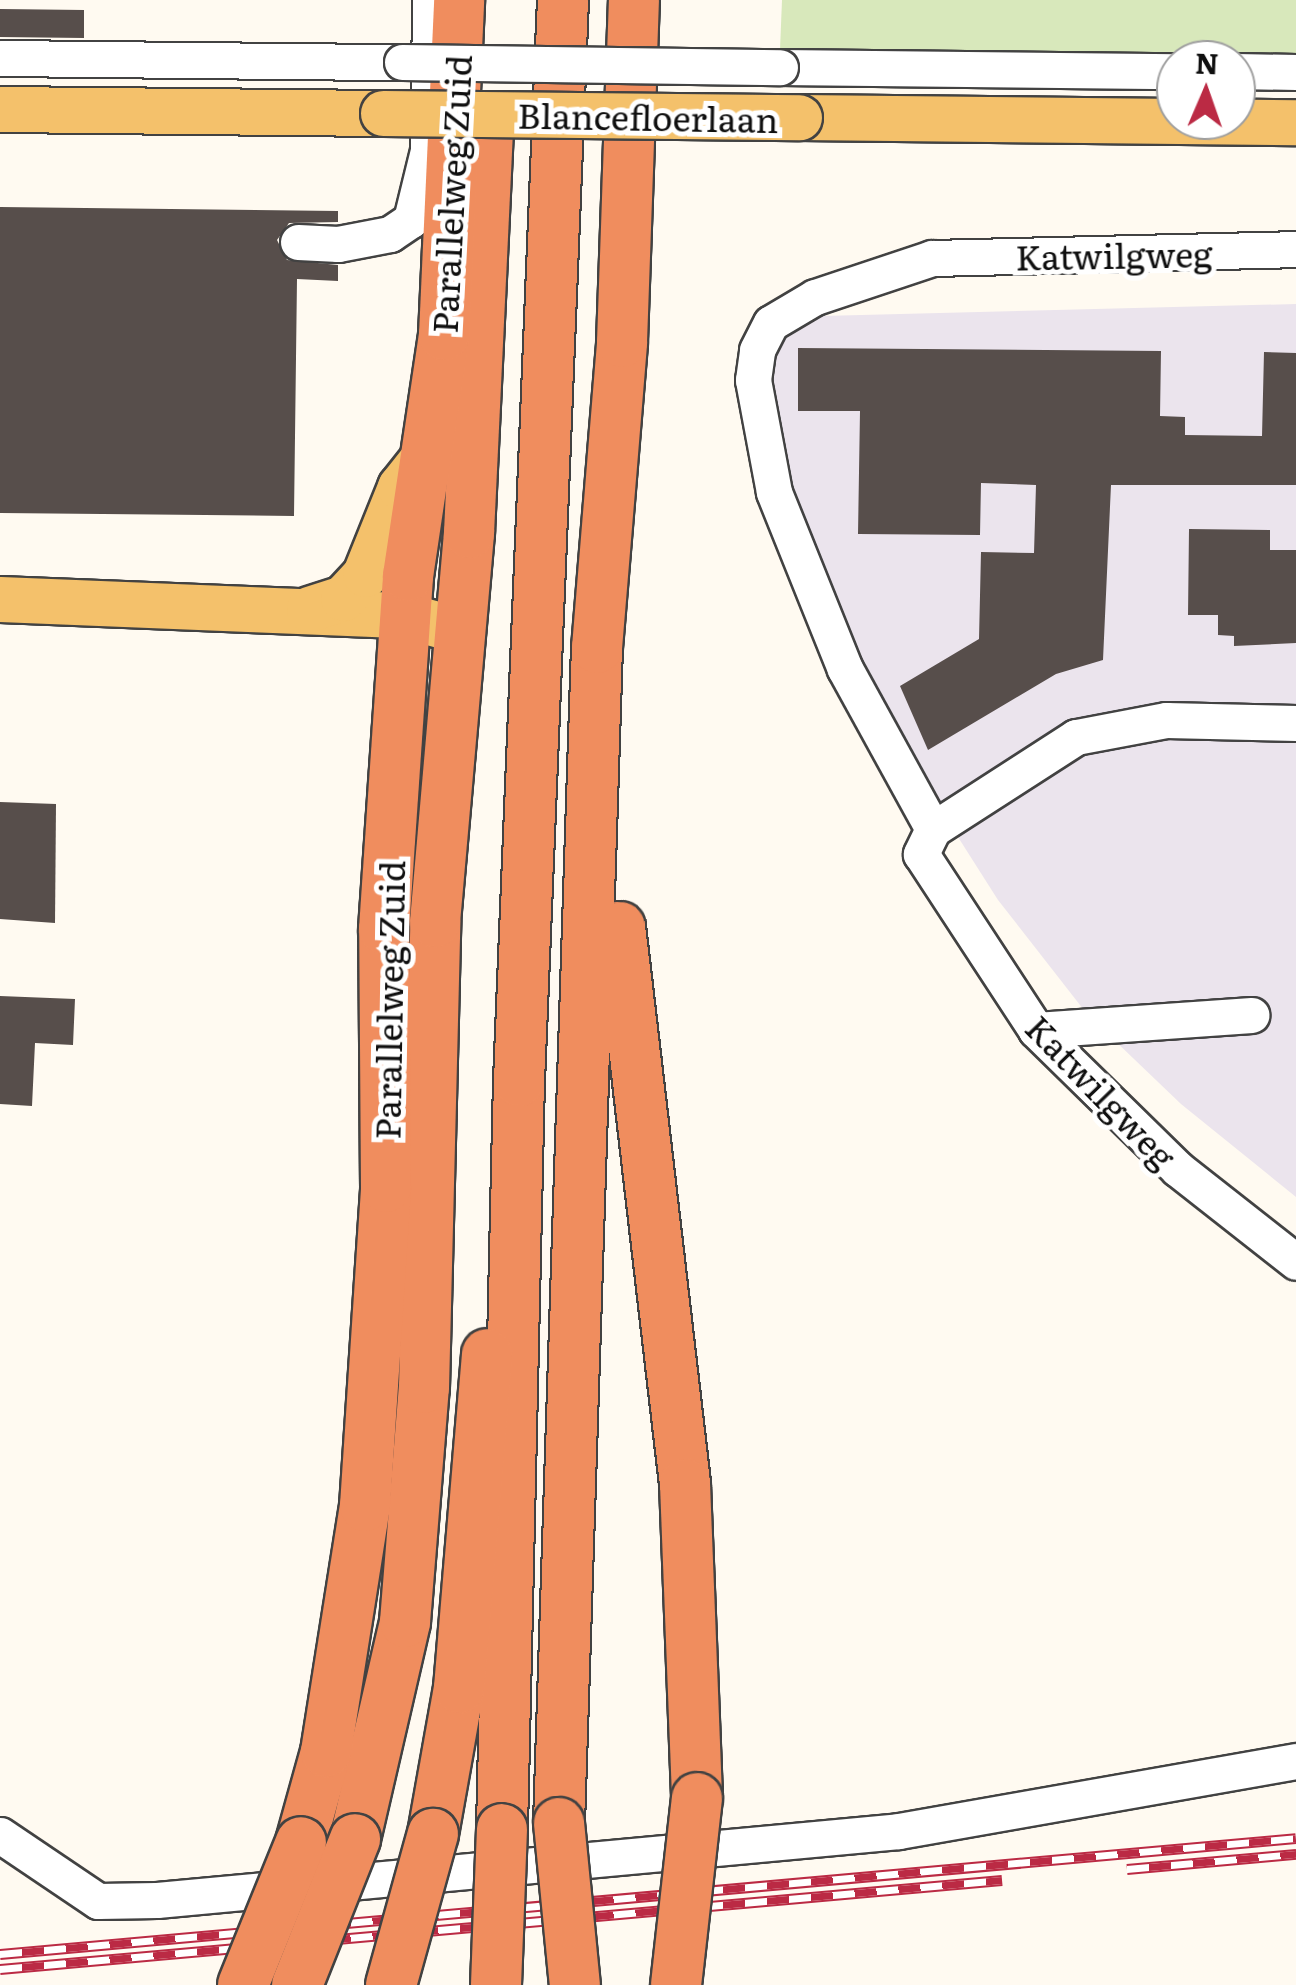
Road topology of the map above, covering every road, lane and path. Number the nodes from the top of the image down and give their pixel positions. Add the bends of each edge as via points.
1 (430, 0) edge
2 (460, 0) edge
3 (493, 0) edge
4 (562, 0) edge
5 (634, 0) edge
6 (0, 58) edge
7 (1156, 71) edge
8 (1256, 72) edge
9 (1296, 72) edge
10 (0, 109) edge
11 (1296, 122) edge
12 (298, 242) dead end
13 (1296, 250) edge
14 (427, 452) junction
15 (0, 599) edge
16 (309, 609) junction
17 (0, 624) edge
18 (403, 630) junction
19 (458, 630) junction
20 (1296, 723) edge
21 (593, 786) junction
22 (930, 832) junction
23 (1252, 1016) dead end
24 (1036, 1030) junction
25 (519, 1081) junction
26 (1296, 1262) edge
27 (1296, 1760) edge
28 (0, 1835) edge
29 (242, 1985) edge
30 (297, 1985) edge
31 (391, 1985) edge
32 (496, 1985) edge
33 (576, 1985) edge
34 (676, 1985) edge

1 - 12 street via 428,150 423,192 410,220 390,234 338,244
2 - 14 highway, Parallelweg Zuid via 444,336
3 - 19 highway, Parallelweg Zuid via 481,333
4 - 25 highway
5 - 21 highway via 622,342 597,648
6 - 7 street, bridge
8 - 9 street
10 - 11 main road, Blancefloerlaan, bridge
13 - 22 street, Katwilgweg via 932,258 815,298 771,323 757,350 753,380 763,445 793,544 845,670
14 - 16 main road via 400,487 366,574 343,598
14 - 18 highway, Parallelweg Zuid
15 - 16 main road
16 - 18 main road
17 - 18 main road
18 - 19 main road
18 - 29 highway, Parallelweg Zuid, bridge via 384,929 386,1187 367,1487 326,1752 300,1842
19 - 30 highway, Parallelweg Zuid, bridge via 436,922 424,1388 405,1622 356,1839
20 - 22 street via 1166,720 1076,736
21 - 33 highway, bridge via 559,1823
21 - 34 highway, bridge via 619,890 620,966 685,1484 697,1798
22 - 24 street, Katwilgweg via 922,854 935,881
23 - 24 street
24 - 26 street, Katwilgweg via 1178,1169
25 - 31 highway, bridge via 475,1448 459,1688 433,1834
25 - 32 highway, bridge
27 - 28 street via 899,1830 157,1900 98,1901

